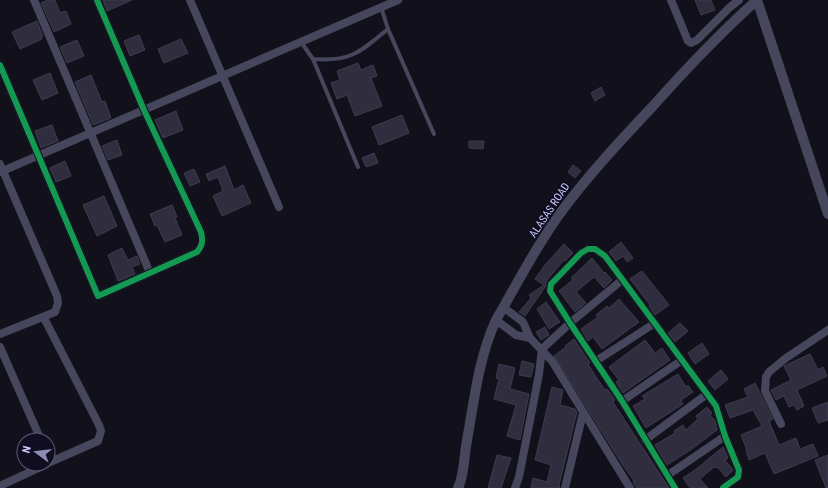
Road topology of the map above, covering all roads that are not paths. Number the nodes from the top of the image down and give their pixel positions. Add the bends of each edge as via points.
1 (34, 0) edge
2 (97, 0) edge
3 (190, 0) edge
4 (398, 0) edge
5 (671, 0) edge
6 (739, 0) edge
7 (757, 0) edge
8 (728, 4) edge
9 (381, 8) junction
10 (388, 29) junction
11 (301, 42) junction
12 (313, 59) junction
13 (0, 66) edge
14 (222, 77) junction
15 (144, 110) junction
16 (91, 133) junction
17 (434, 134) dead end
18 (38, 156) junction
19 (358, 167) dead end
20 (1, 169) edge
21 (279, 207) dead end
22 (828, 214) edge
23 (150, 273) junction
24 (622, 280) junction
25 (503, 307) junction
26 (44, 318) junction
27 (496, 320) junction
28 (570, 323) junction
29 (655, 323) junction
30 (828, 330) edge
31 (0, 334) edge
32 (530, 338) junction
33 (0, 346) edge
34 (542, 349) junction
35 (682, 360) junction
36 (596, 361) junction
37 (707, 394) junction
38 (622, 401) junction
39 (583, 413) junction
40 (781, 424) dead end
41 (38, 432) edge
42 (725, 436) junction
43 (645, 440) junction
44 (56, 459) edge
45 (28, 472) edge
46 (668, 475) junction
47 (0, 486) edge
48 (458, 488) edge
49 (515, 488) edge
50 (565, 488) edge
51 (630, 488) edge
52 (675, 488) edge
53 (723, 488) edge

1 - 16 street
2 - 15 street
3 - 14 street
4 - 9 street
5 - 8 street via 691,43 697,40
6 - 8 street
7 - 22 street
7 - 25 street, ALASAS ROAD via 691,64 592,171 555,222
9 - 10 lane
9 - 11 street
10 - 12 lane via 358,53 342,59
10 - 17 lane
11 - 12 lane
11 - 14 street
12 - 19 lane
13 - 18 street
14 - 15 street
14 - 21 street
15 - 16 street
15 - 23 street via 203,239 197,252
16 - 18 street
16 - 23 street
18 - 20 street
18 - 23 street via 98,296
20 - 26 street via 57,296 55,312
24 - 28 street
24 - 28 street via 605,256 595,249 580,253 551,284 550,291
24 - 29 street
25 - 27 street, ALASAS ROAD
25 - 32 street via 523,322
26 - 31 street
26 - 44 street via 101,432 98,441
27 - 32 street via 516,335
27 - 48 street, ALASAS ROAD via 484,350
28 - 34 street
28 - 36 street
29 - 35 street
29 - 36 street
30 - 40 street via 786,358 769,372 766,378 765,391
32 - 34 street
33 - 41 street
34 - 39 street
34 - 49 street
35 - 37 street
35 - 38 street
36 - 38 street
37 - 42 street via 716,406
37 - 43 street
38 - 43 street
39 - 50 street
39 - 51 street
42 - 46 street
42 - 53 street via 739,470 738,477
43 - 46 street
45 - 47 street
46 - 52 street

